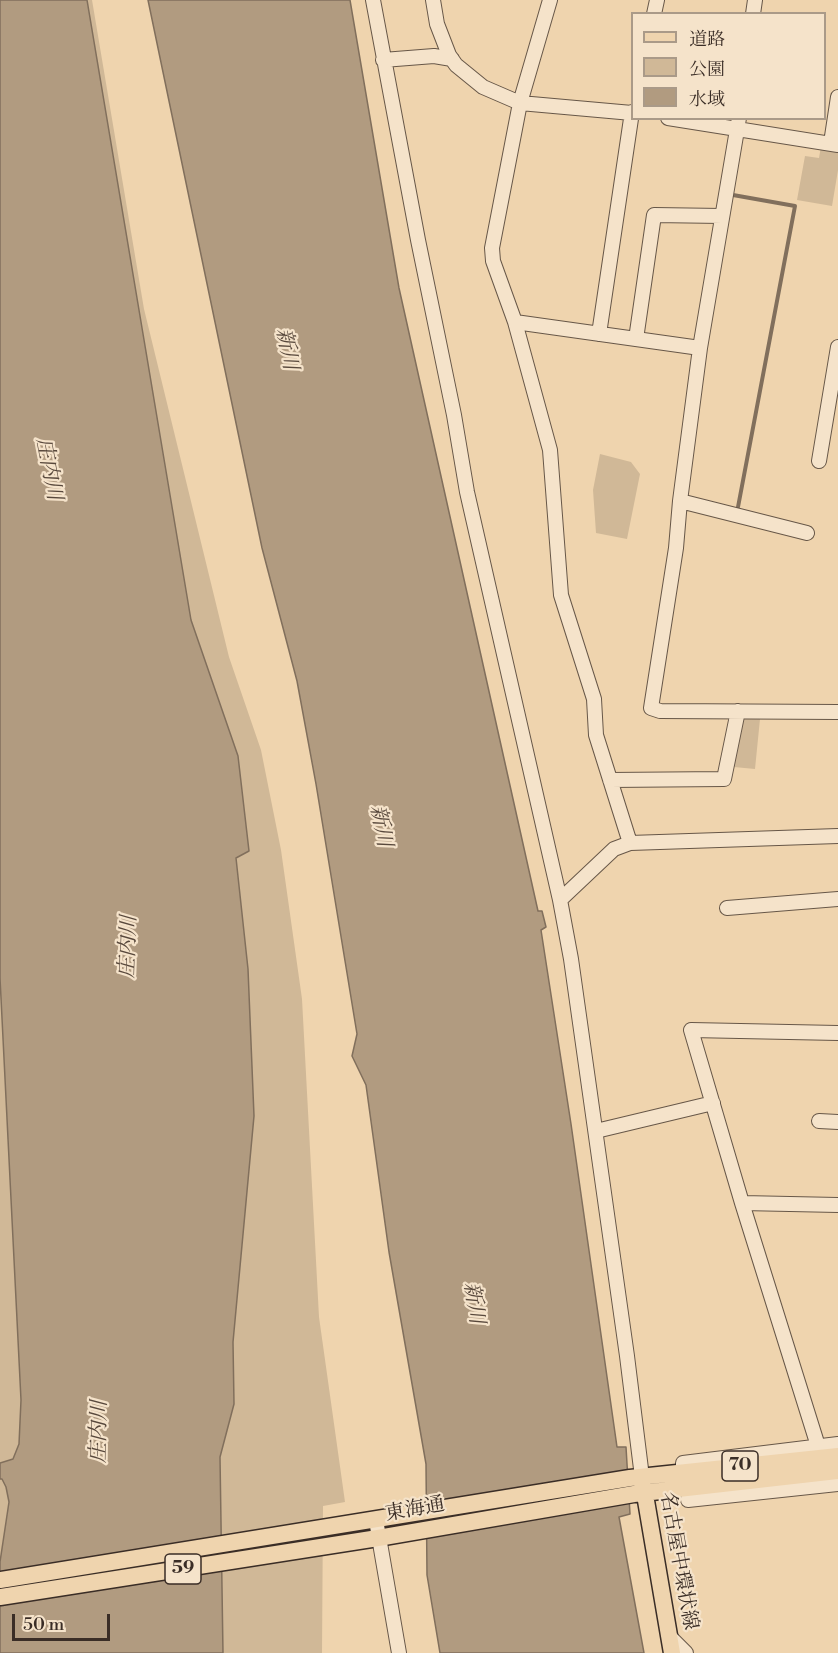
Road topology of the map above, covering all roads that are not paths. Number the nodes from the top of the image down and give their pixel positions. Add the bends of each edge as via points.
1 (373, 0) edge
2 (433, 0) edge
3 (550, 0) edge
4 (452, 59) junction
5 (383, 60) junction
6 (838, 95) edge
7 (520, 103) junction
8 (631, 113) edge
9 (631, 120) edge
10 (691, 120) edge
11 (738, 124) edge
12 (835, 144) edge
13 (722, 216) junction
14 (514, 322) junction
15 (599, 334) junction
16 (636, 339) junction
17 (838, 347) edge
18 (700, 348) junction
19 (819, 462) dead end
20 (680, 501) junction
21 (807, 533) dead end
22 (738, 711) junction
23 (838, 712) edge
24 (610, 780) junction
25 (838, 836) edge
26 (630, 843) junction
27 (838, 899) edge
28 (560, 900) junction
29 (727, 908) dead end
30 (838, 1033) edge
31 (713, 1103) junction
32 (819, 1122) dead end
33 (838, 1122) edge
34 (596, 1131) junction
35 (742, 1203) junction
36 (838, 1205) edge
37 (838, 1444) edge
38 (818, 1446) junction
39 (838, 1456) edge
40 (683, 1466) dead end
41 (837, 1484) edge
42 (637, 1485) junction
43 (688, 1498) dead end
44 (377, 1520) junction
45 (378, 1538) junction
46 (0, 1580) edge
47 (0, 1598) edge
48 (671, 1645) edge
49 (398, 1652) edge
50 (686, 1653) edge

1 - 5 street
2 - 4 street via 437,24
3 - 7 street
4 - 5 street via 434,56
4 - 7 street via 483,87
5 - 28 street via 467,492
6 - 12 street
7 - 8 street
7 - 14 street via 492,248
9 - 15 street
10 - 11 street
11 - 12 street
11 - 13 street
13 - 16 street via 654,215
13 - 18 street
14 - 15 street
14 - 24 street via 550,450 561,595 594,699 596,735
15 - 16 street
16 - 18 street
17 - 19 street
18 - 20 street
20 - 21 street
20 - 22 street via 651,708
22 - 23 street
22 - 24 street via 724,779
24 - 26 street
25 - 26 street
26 - 28 street via 614,849
27 - 29 street
28 - 34 street
30 - 31 street via 691,1030
31 - 34 street
31 - 35 street
32 - 33 street
34 - 42 street
35 - 36 street
35 - 38 street
37 - 38 street
38 - 40 street
39 - 42 main road, 東海通 / 70
41 - 42 main road, 東海通 / 70
41 - 43 street
42 - 44 main road, 東海通 / 59
42 - 45 main road, 東海通 / 59
42 - 48 main road, 名古屋中環状線
44 - 45 street
44 - 46 main road, 東海通 / 59
45 - 47 main road, 東海通 / 59
45 - 49 street
48 - 50 street

